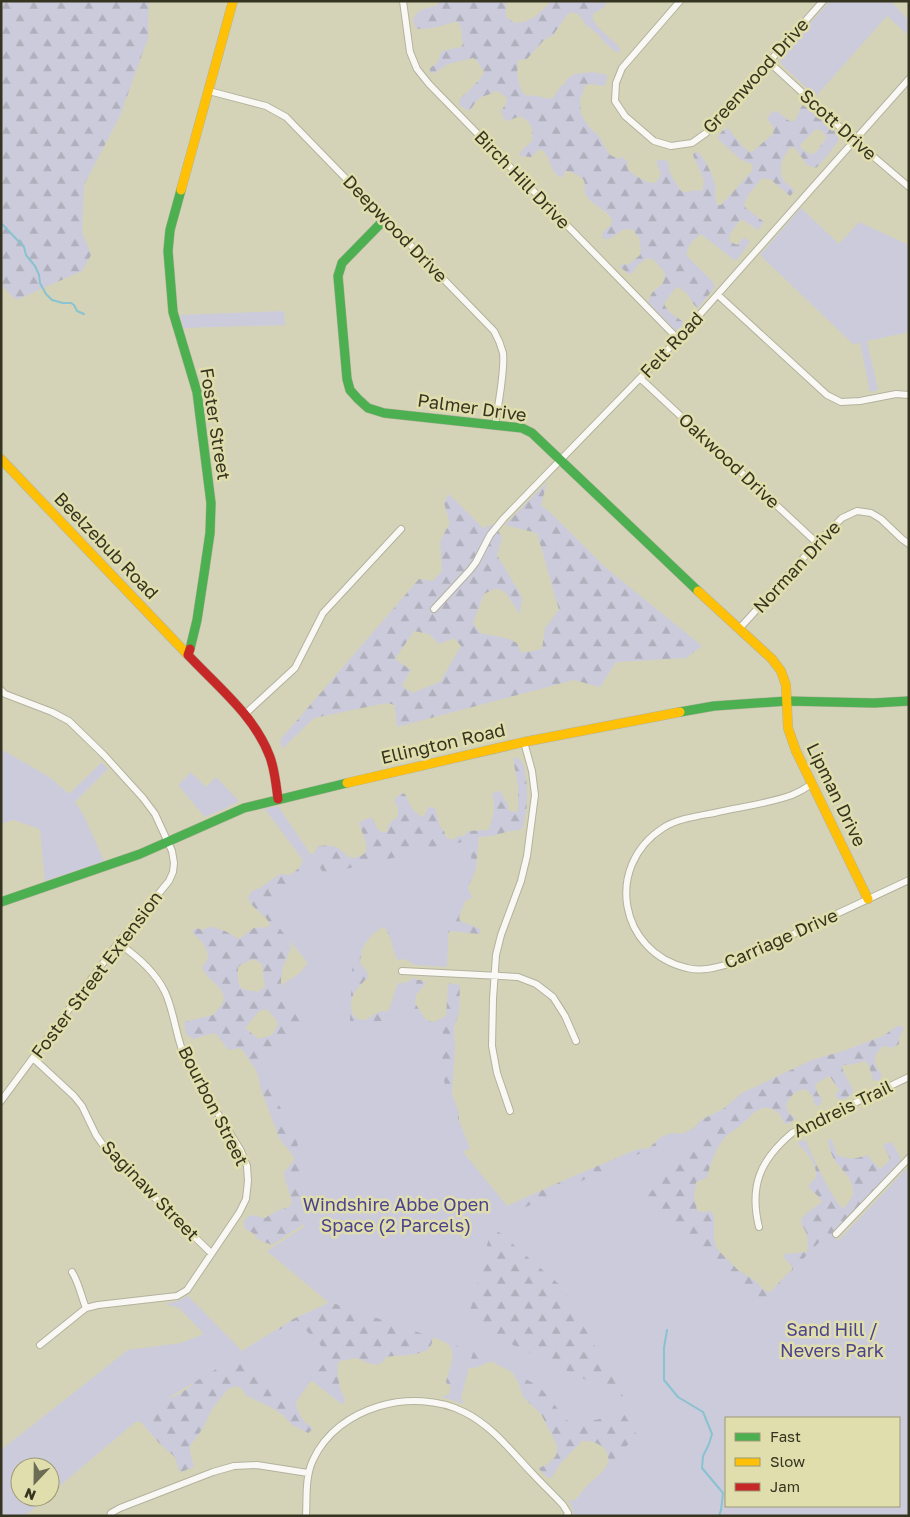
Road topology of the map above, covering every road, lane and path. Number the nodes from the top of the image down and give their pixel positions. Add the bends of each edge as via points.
1 (233, 1) edge
2 (403, 1) edge
3 (680, 1) edge
4 (818, 3) edge
5 (769, 62) junction
6 (909, 79) edge
7 (208, 91) junction
8 (854, 140) junction
9 (909, 187) edge
10 (385, 219) junction
11 (718, 295) junction
12 (678, 339) junction
13 (641, 379) junction
14 (909, 395) edge
15 (495, 425) junction
16 (1, 459) edge
17 (561, 460) junction
18 (401, 529) dead end
19 (816, 544) junction
20 (909, 544) edge
21 (434, 609) dead end
22 (739, 629) junction
23 (188, 655) junction
24 (1, 690) edge
25 (787, 700) junction
26 (909, 701) edge
27 (244, 715) junction
28 (524, 742) junction
29 (812, 784) junction
30 (278, 799) junction
31 (169, 842) junction
32 (909, 880) edge
33 (868, 899) junction
34 (1, 902) edge
35 (118, 943) junction
36 (402, 971) dead end
37 (494, 975) junction
38 (576, 1041) dead end
39 (34, 1058) junction
40 (909, 1077) edge
41 (1, 1101) edge
42 (510, 1111) dead end
43 (909, 1158) edge
44 (759, 1227) dead end
45 (836, 1234) dead end
46 (211, 1254) junction
47 (72, 1272) dead end
48 (86, 1308) junction
49 (40, 1345) dead end
50 (308, 1473) junction
51 (567, 1514) edge
52 (110, 1516) edge
53 (306, 1516) edge

1 - 7 street, Foster Street
2 - 12 street, Birch Hill Drive via 410,52 417,69 429,84
3 - 5 street, Greenwood Drive via 622,68 616,84 615,101 624,116 654,141 671,146 692,143 706,133
4 - 5 street, Greenwood Drive
5 - 8 street, Scott Drive
6 - 8 street, Felt Road
7 - 10 street, Deepwood Drive via 266,106 286,117
7 - 23 street, Foster Street via 170,230 168,251 173,312 197,392 211,503 197,621
8 - 9 street, Scott Drive
8 - 11 street, Felt Road
10 - 15 street, Deepwood Drive via 494,331 500,342 503,367
10 - 15 street, Palmer Drive via 342,263 338,276 350,390 368,408 384,413
11 - 12 street, Felt Road
11 - 14 street via 827,395 841,402
12 - 13 street, Felt Road
13 - 17 street, Felt Road
13 - 19 street, Oakwood Drive
15 - 17 street, Palmer Drive via 522,428 532,433
16 - 23 street, Beelzebub Road
17 - 21 street, Felt Road via 504,518 490,535 474,565
17 - 22 street, Palmer Drive
18 - 27 street via 323,612 295,668
19 - 20 street, Norman Drive via 842,518 857,511 871,513 881,519
19 - 22 street, Norman Drive
22 - 25 street, Palmer Drive via 781,671
23 - 27 street
24 - 31 street, Foster Street Extension via 69,721 143,798
25 - 26 street, Ellington Road
25 - 28 street, Ellington Road via 714,706
25 - 29 street, Lipman Drive via 788,728
27 - 30 street via 268,752
28 - 30 street, Ellington Road
28 - 37 street via 535,796 522,881 500,935
29 - 33 street, Lipman Drive
29 - 33 street, Carriage Drive via 774,800 689,818 664,827 643,844 630,866 626,889 633,927 646,945 666,961 688,969 712,969 732,963
30 - 31 street, Ellington Road via 244,808
31 - 34 street, Ellington Road
31 - 35 street, Foster Street Extension via 174,863 169,881
32 - 33 street, Carriage Drive
35 - 39 street, Foster Street Extension
35 - 46 street, Bourbon Street via 154,973 166,994 187,1061 247,1166 246,1199
36 - 37 street
37 - 38 street via 518,977 536,984 553,997
37 - 42 street via 492,1046
39 - 41 street, Foster Street Extension
39 - 46 street, Saginaw Street via 82,1106 108,1152
40 - 44 street, Andreis Trail via 792,1133 778,1144 765,1162 758,1180 755,1210
43 - 45 street
46 - 48 street, Bourbon Street via 187,1290 177,1296
47 - 48 street
48 - 49 street, Bourbon Street
50 - 51 street via 327,1438 351,1418 397,1402 432,1402 450,1406 481,1422 564,1505
50 - 52 street via 257,1465 234,1466 120,1508
50 - 53 street

